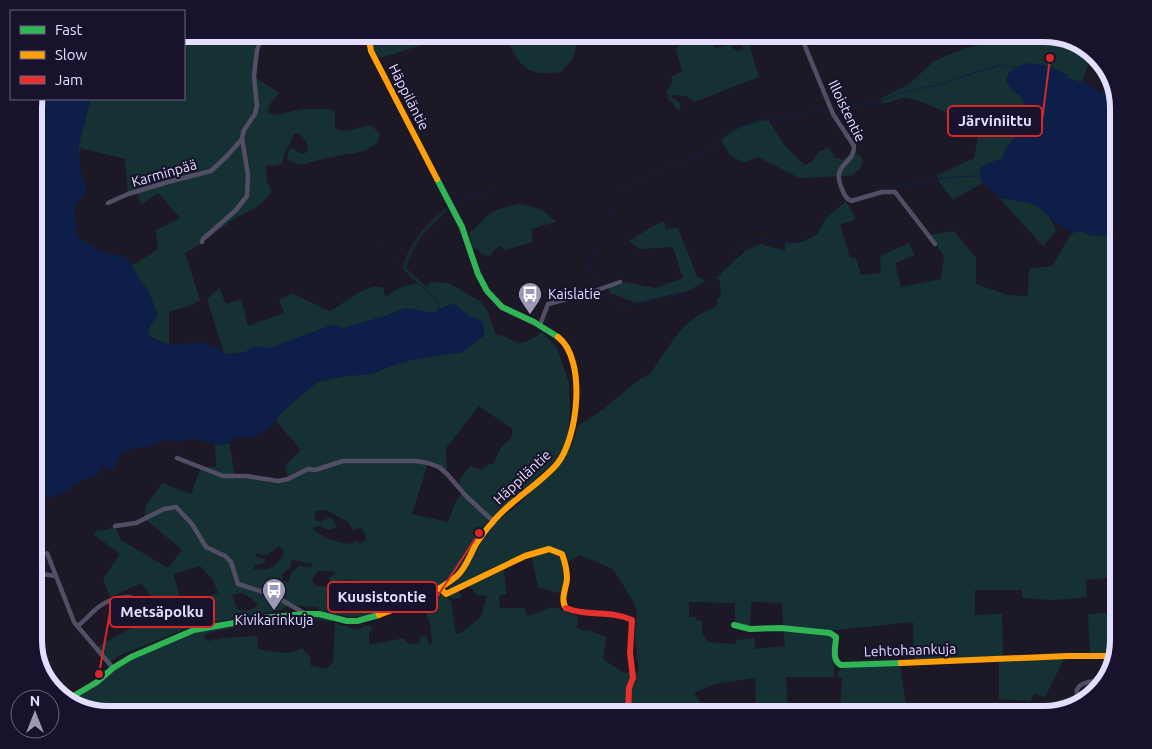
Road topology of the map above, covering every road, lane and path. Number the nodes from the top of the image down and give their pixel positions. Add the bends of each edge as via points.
1 (260, 43) edge
2 (369, 43) edge
3 (804, 43) edge
4 (242, 138) junction
5 (108, 203) dead end
6 (202, 242) dead end
7 (935, 244) dead end
8 (620, 282) dead end
9 (540, 325) junction
10 (177, 458) dead end
11 (493, 521) junction
12 (115, 526) dead end
13 (47, 553) dead end
14 (43, 574) edge
15 (56, 576) junction
16 (441, 589) junction
17 (130, 597) dead end
18 (306, 614) junction
19 (734, 625) dead end
20 (76, 626) junction
21 (1107, 656) edge
22 (113, 668) junction
23 (1095, 681) edge
24 (73, 696) edge
25 (1078, 696) edge
26 (628, 706) edge

1 - 4 street, Karminpää via 254,77 257,106
2 - 9 street, Häppiläntie via 462,227 483,285 502,307
3 - 7 street, Illoistentie via 833,114 854,146 852,156 839,174 846,198 851,201 882,192 896,192
4 - 5 street, Karminpää via 211,171 128,194
4 - 6 street via 248,175 247,196
8 - 9 street via 548,304
9 - 11 street, Häppiläntie via 562,340 573,361 577,383 571,432 557,464
10 - 11 street via 223,476 278,481 308,469 343,461 416,460 440,467
11 - 16 street, Häppiläntie via 466,565
12 - 18 street via 136,523 164,509 176,507 192,524 206,547 231,562 238,584 274,595
13 - 15 street
14 - 15 street
15 - 20 street
16 - 18 street, Häppiläntie via 362,620 347,621
16 - 26 street via 449,593 536,552 549,549 558,552 564,558 567,572 564,607 632,620 630,653 633,678
17 - 20 street via 101,605
18 - 22 street, Häppiläntie via 199,628 147,649
19 - 21 street, Lehtohaankuja via 750,629 781,628 830,633 836,638 836,660 841,665
20 - 22 street
22 - 24 street, Häppiläntie
23 - 25 street via 1083,683

